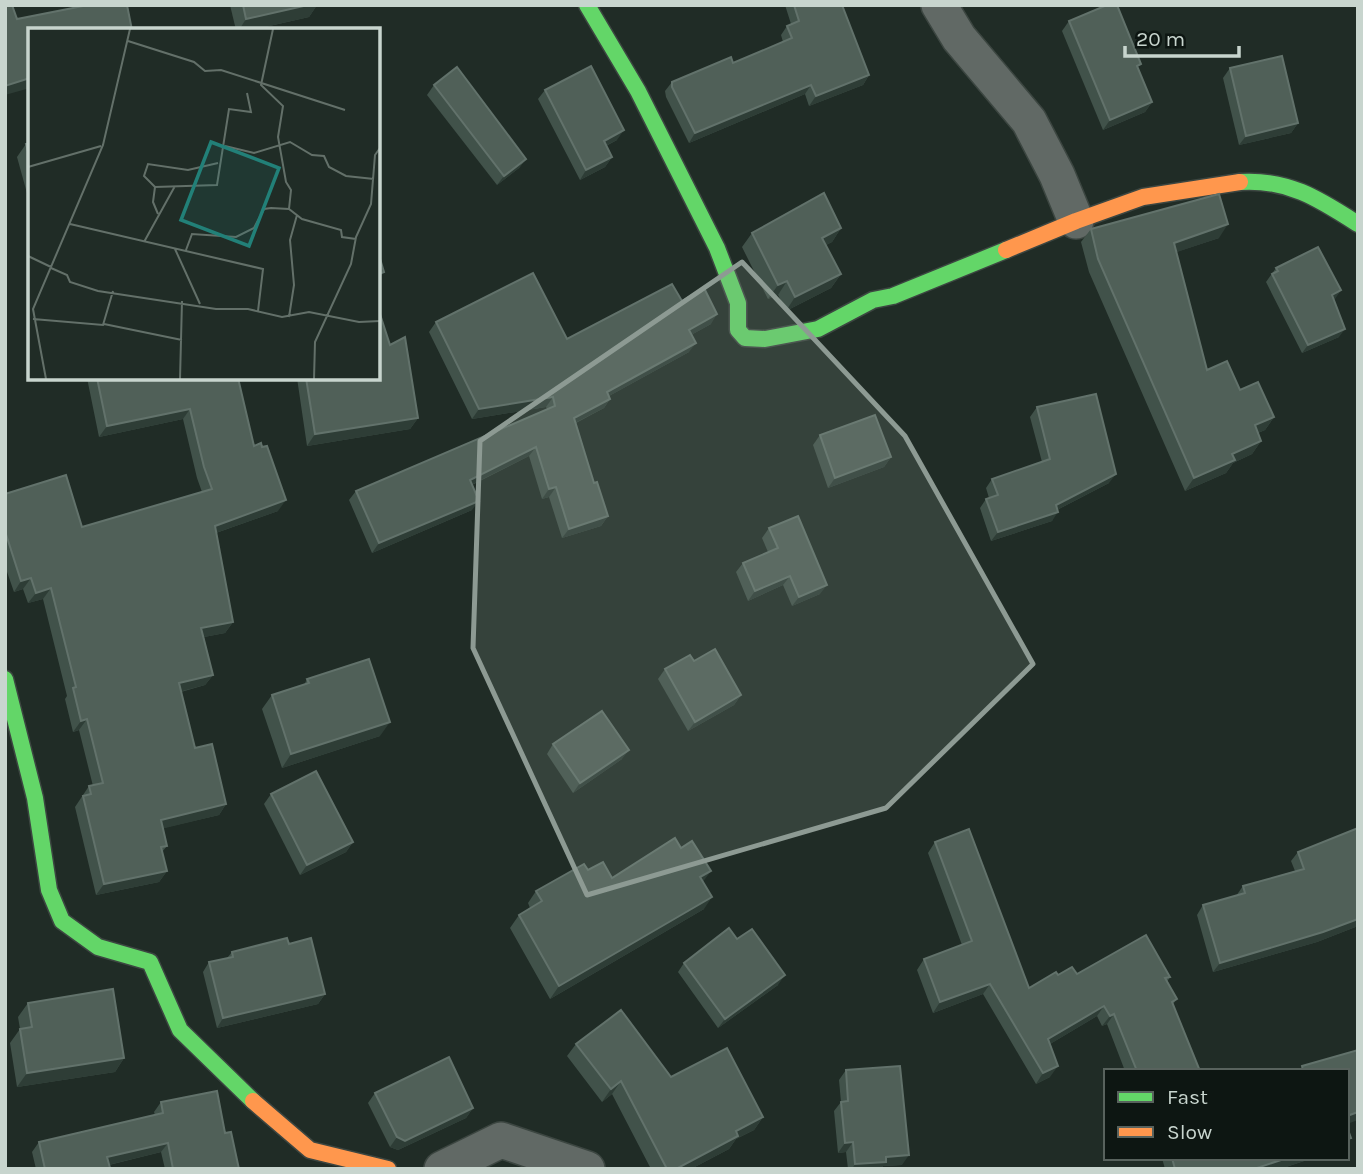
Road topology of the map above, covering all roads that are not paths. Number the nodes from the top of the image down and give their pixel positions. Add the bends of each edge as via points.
1 (587, 5) edge
2 (939, 5) edge
3 (1076, 221) junction
4 (1358, 224) edge
5 (5, 678) edge
6 (388, 1169) edge
7 (442, 1169) edge
8 (587, 1169) edge

1 - 3 street via 638,91 717,248 738,303 738,330 745,338 818,329 873,300 974,265
2 - 3 street via 959,38 1029,121
3 - 4 street via 1143,197 1256,181 1317,197
5 - 6 street via 35,798 49,890 62,921 98,947 150,962 180,1030 310,1150
7 - 8 street via 501,1140

